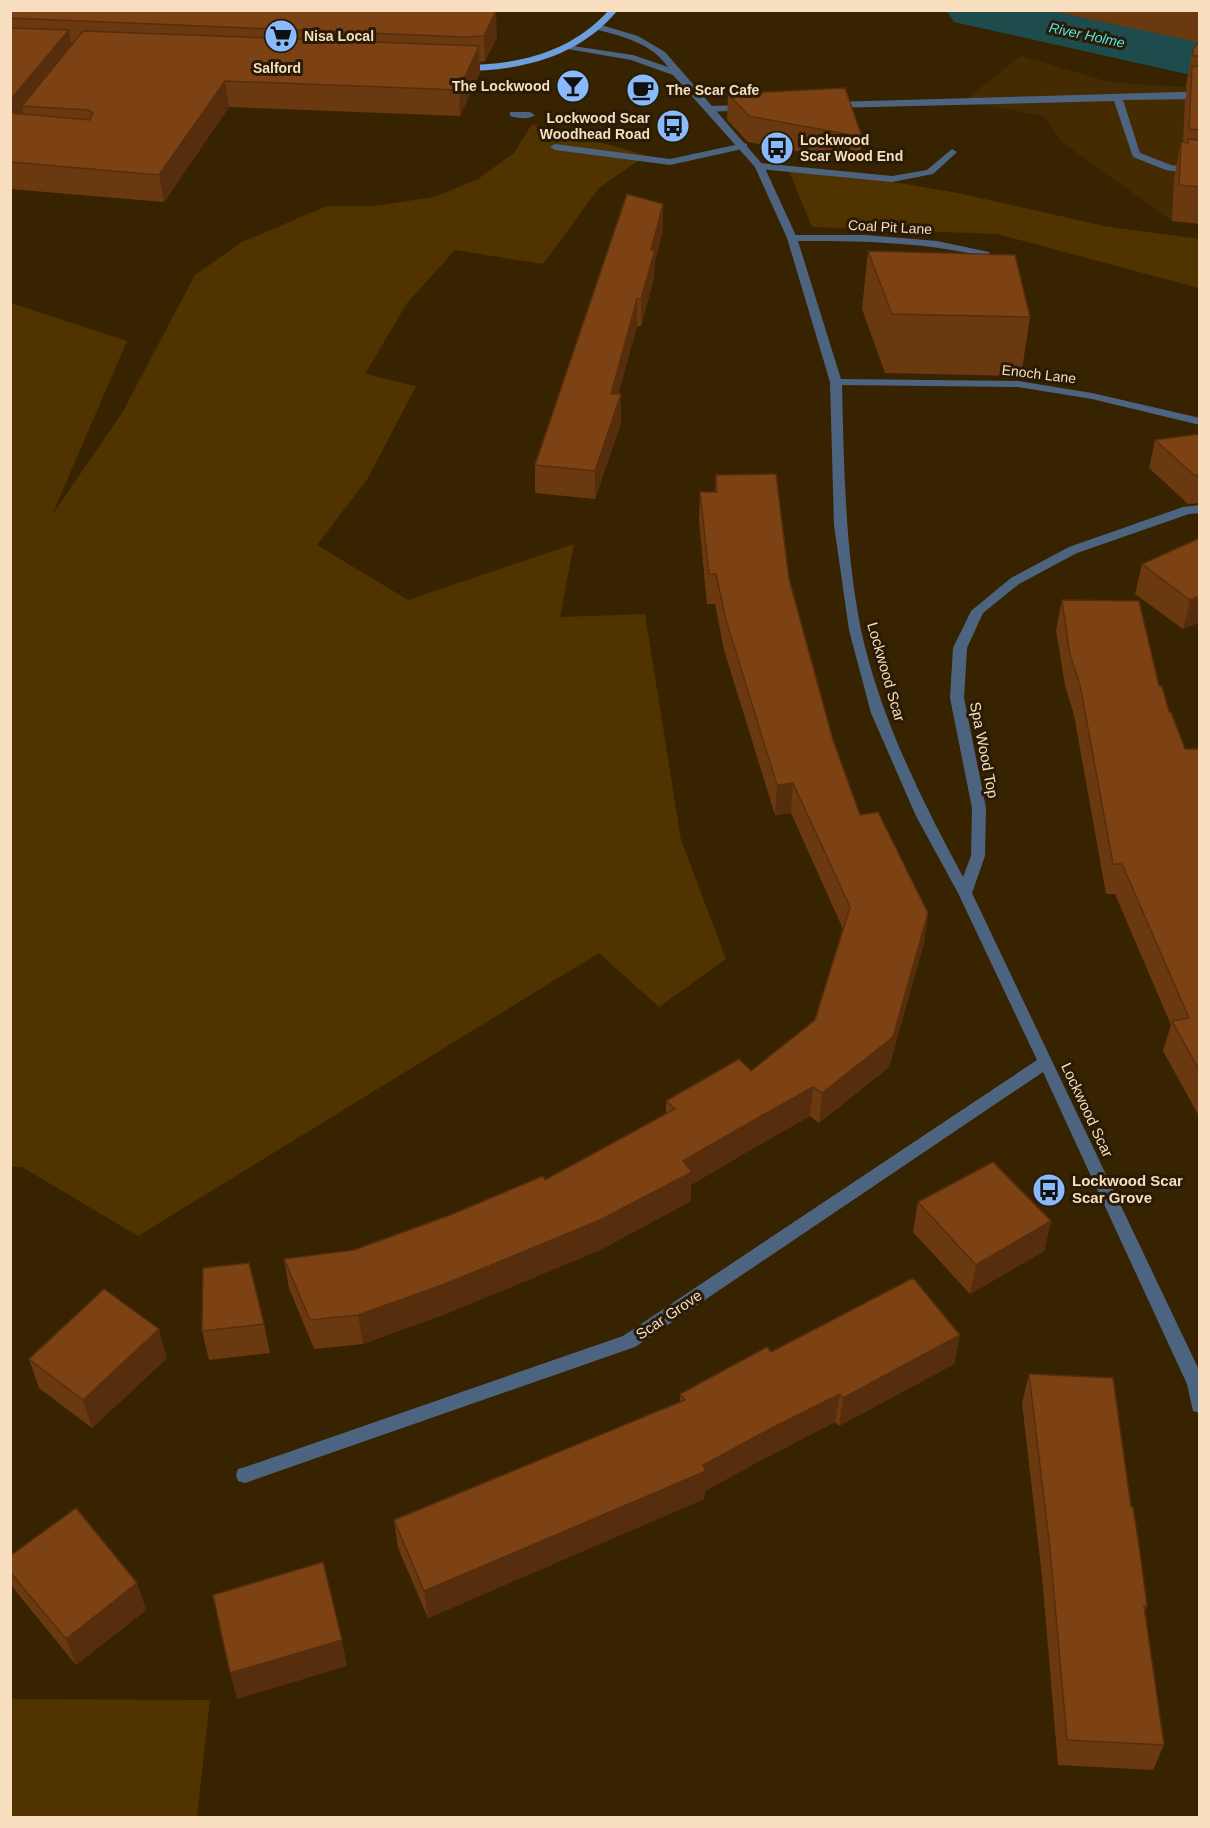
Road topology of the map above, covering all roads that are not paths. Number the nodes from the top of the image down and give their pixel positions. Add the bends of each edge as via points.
1 (614, 10) edge
2 (601, 27) junction
3 (566, 48) junction
4 (454, 68) edge
5 (676, 74) junction
6 (1200, 96) edge
7 (1118, 98) junction
8 (882, 104) junction
9 (824, 105) edge
10 (755, 107) edge
11 (709, 109) junction
12 (892, 110) dead end
13 (513, 114) dead end
14 (530, 115) dead end
15 (744, 146) junction
16 (555, 147) dead end
17 (952, 152) dead end
18 (759, 166) junction
19 (1200, 172) edge
20 (792, 238) junction
21 (997, 289) edge
22 (836, 382) junction
23 (1200, 422) edge
24 (1200, 509) edge
25 (965, 893) junction
26 (1046, 1062) junction
27 (1200, 1405) edge
28 (245, 1475) dead end

1 - 2 main road
2 - 3 main road
2 - 5 street via 640,39 666,56
3 - 4 main road via 540,60 510,66
3 - 5 street, Lockwood Scar via 633,58
5 - 11 street, Lockwood Scar
6 - 7 street
7 - 8 street
7 - 19 street via 1136,155 1169,168
8 - 9 street
8 - 12 street
10 - 11 street
11 - 15 street, Lockwood Scar
13 - 14 street
15 - 16 street via 670,162
15 - 18 street, Lockwood Scar
17 - 18 street via 930,172 892,179
18 - 20 street, Lockwood Scar
20 - 21 street, Coal Pit Lane via 953,244 985,254
20 - 22 street, Lockwood Scar
22 - 23 street, Enoch Lane via 1018,384 1092,396
22 - 25 street, Lockwood Scar via 840,525 855,630 878,713 923,816
24 - 25 street, Spa Wood Top via 1186,510 1073,550 1016,581 977,610 960,648 957,698 979,808 978,856
25 - 26 street, Lockwood Scar
26 - 27 street, Lockwood Scar via 1196,1384
26 - 28 street, Scar Grove via 629,1342

